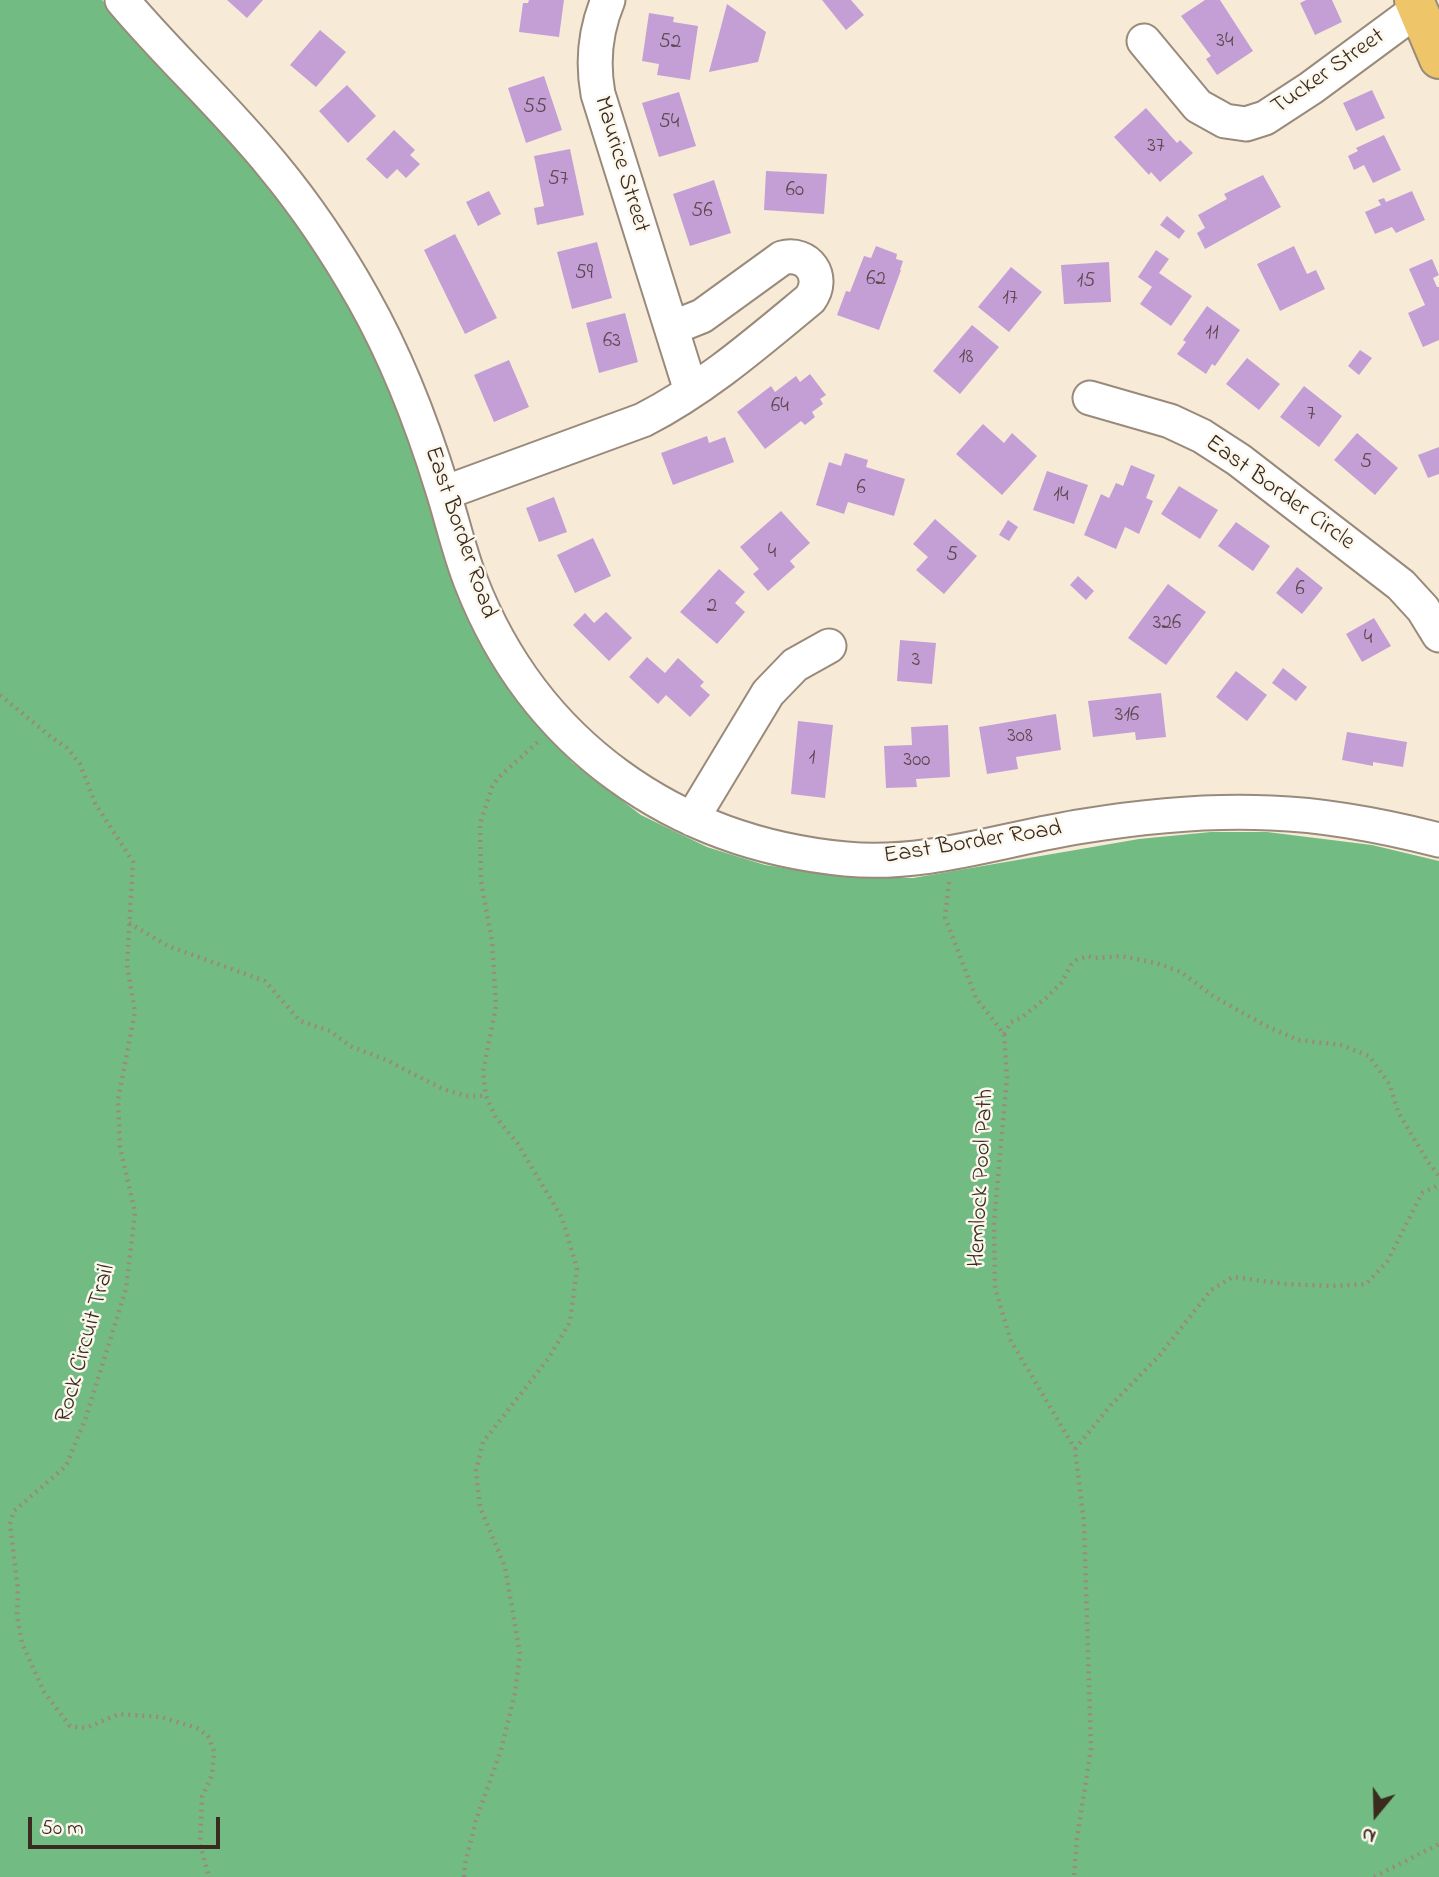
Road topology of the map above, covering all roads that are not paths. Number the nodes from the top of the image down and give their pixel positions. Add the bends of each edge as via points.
1 (608, 0) edge
2 (1416, 4) edge
3 (136, 5) edge
4 (1144, 41) dead end
5 (1439, 59) edge
6 (672, 328) junction
7 (691, 391) junction
8 (1090, 398) dead end
9 (444, 493) junction
10 (1439, 635) edge
11 (828, 646) dead end
12 (692, 819) junction
13 (1439, 840) edge

1 - 6 street, Maurice Street via 595,47 598,94
2 - 4 street, Tucker Street via 1311,88 1265,118 1246,124 1225,121 1198,106
2 - 5 main road
3 - 9 street, East Border Road via 270,162 326,237 386,341
6 - 7 street, Maurice Street
6 - 7 street via 702,316 782,258 803,259 816,274 810,299
7 - 9 street via 643,420
8 - 10 street, East Border Circle via 1170,421 1239,460 1401,585
9 - 12 street, East Border Road via 471,581 518,673 574,740 618,776
11 - 12 street via 795,665 768,693
12 - 13 street, East Border Road via 762,845 870,861 947,853 1081,826 1219,812 1313,816

